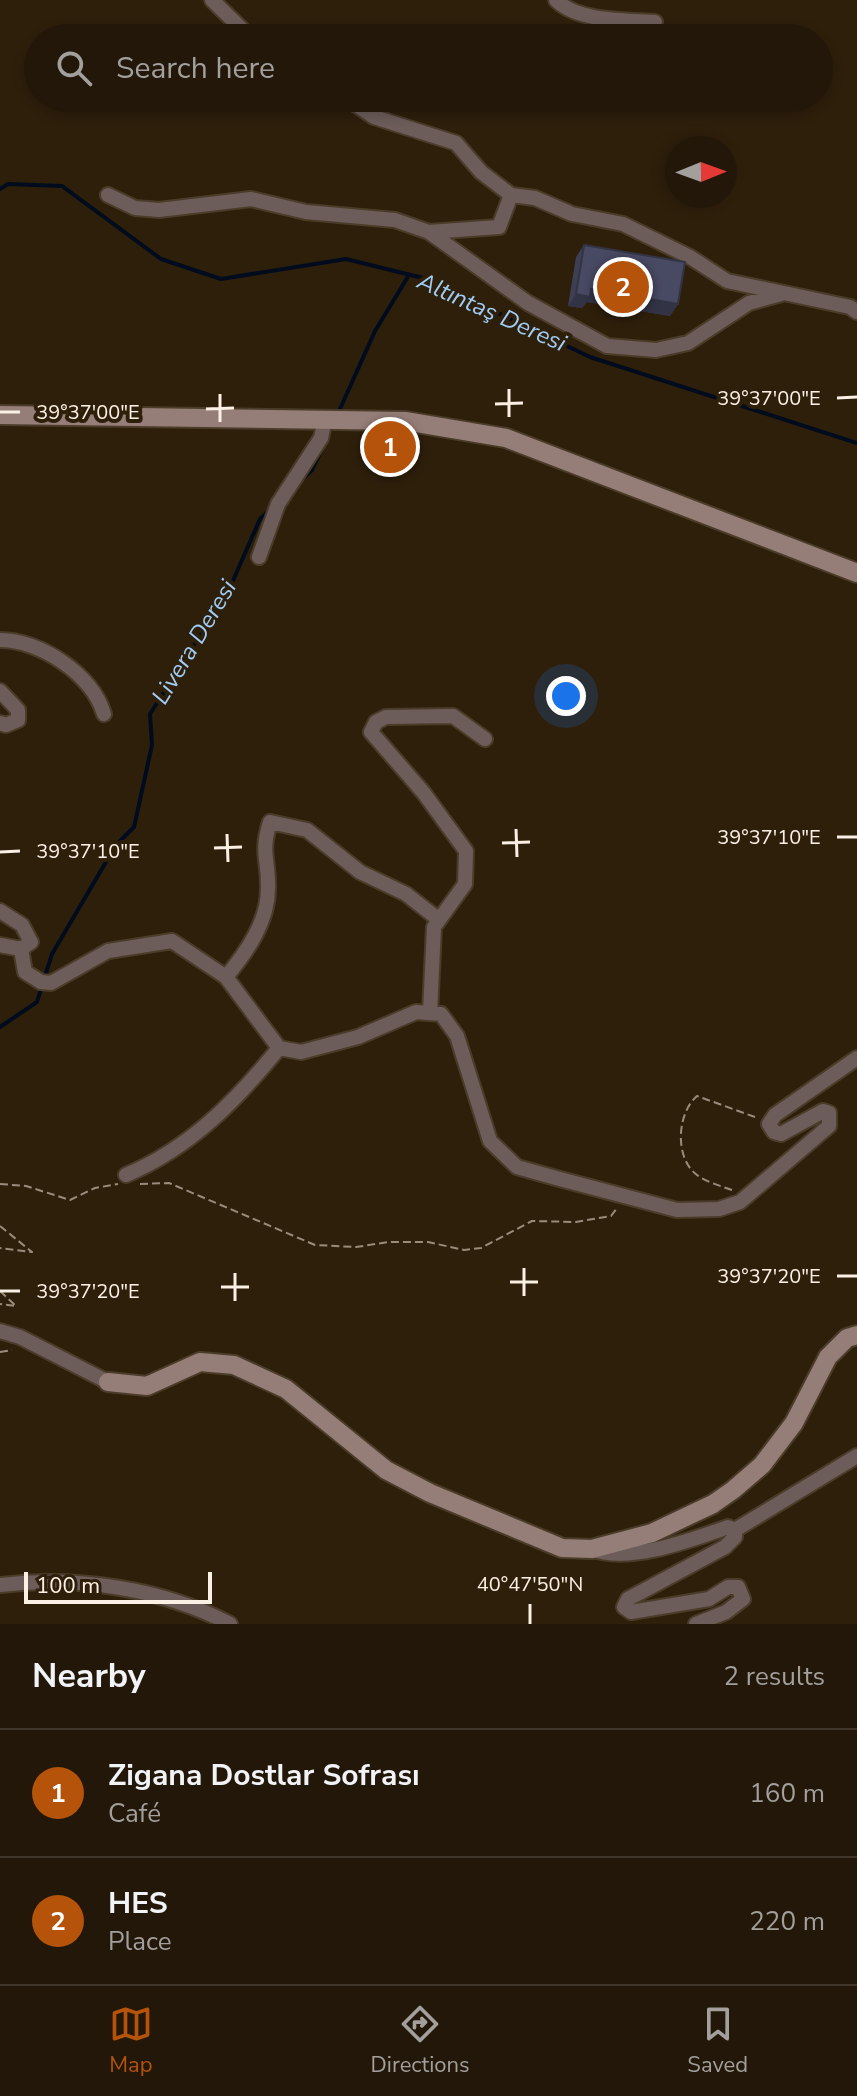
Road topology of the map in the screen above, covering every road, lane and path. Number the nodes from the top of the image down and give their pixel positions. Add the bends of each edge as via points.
1 (212, 0) edge
2 (556, 0) edge
3 (655, 22) dead end
4 (237, 24) edge
5 (367, 112) edge
6 (108, 195) dead end
7 (511, 195) junction
8 (429, 232) junction
9 (781, 294) junction
10 (857, 312) edge
11 (0, 415) edge
12 (325, 419) junction
13 (259, 557) dead end
14 (857, 573) edge
15 (0, 640) edge
16 (0, 691) edge
17 (104, 714) dead end
18 (0, 723) edge
19 (485, 739) dead end
20 (0, 911) edge
21 (438, 919) junction
22 (0, 945) edge
23 (21, 949) junction
24 (226, 977) junction
25 (430, 1013) junction
26 (279, 1048) junction
27 (857, 1058) edge
28 (763, 1121) dead end
29 (126, 1175) dead end
30 (0, 1184) edge
31 (740, 1193) dead end
32 (636, 1198) junction
33 (0, 1226) edge
34 (0, 1248) edge
35 (0, 1291) edge
36 (0, 1304) edge
37 (0, 1331) edge
38 (857, 1335) edge
39 (21, 1348) dead end
40 (0, 1352) edge
41 (108, 1382) joint
42 (857, 1456) edge
43 (735, 1530) junction
44 (592, 1549) junction
45 (0, 1585) edge
46 (230, 1624) edge
47 (696, 1624) edge

1 - 4 street
2 - 3 street via 608,19
5 - 7 street via 456,143
6 - 8 street via 135,208 159,210 251,199 306,212 395,220
7 - 8 street via 499,227
7 - 9 street via 623,224 727,281
8 - 9 street via 528,303 607,346 656,350 688,343 749,303
9 - 10 street
11 - 12 street
12 - 13 street via 321,438 278,504
12 - 14 street via 405,421 506,438
15 - 17 street via 22,640 42,649 87,683
16 - 18 street via 18,710 18,720
19 - 21 street via 453,716 386,717 371,732 466,851 465,884
20 - 23 street via 22,925 31,942
21 - 24 street via 406,894 360,872 307,830 270,822 263,846 269,891 250,949
21 - 25 street
22 - 23 street
23 - 24 street via 25,972 43,983 108,951 172,941
24 - 26 street
25 - 26 street via 416,1012 358,1037 301,1052
25 - 32 street via 441,1014 457,1036 490,1141 517,1167
26 - 29 street via 237,1100 180,1147
27 - 32 street via 775,1115 769,1124 781,1134 823,1111 829,1113 829,1126 740,1202 719,1209 677,1210
28 - 31 path via 697,1096 682,1117 689,1169
30 - 32 path via 70,1200 95,1188 169,1183 315,1245 428,1242 464,1250 481,1248 532,1221 611,1216 619,1204
33 - 34 path via 32,1252
35 - 36 path via 16,1306
37 - 41 street
38 - 44 street via 828,1357 794,1423 762,1465 733,1490 652,1533
39 - 40 path
41 - 44 street via 147,1386 200,1362 234,1365 286,1389 375,1462 419,1488 562,1548
42 - 43 street
43 - 44 street via 728,1527 608,1556
43 - 47 street via 725,1547 628,1599 624,1607 631,1612 709,1599 738,1587 743,1599
45 - 46 street via 66,1583 166,1596

